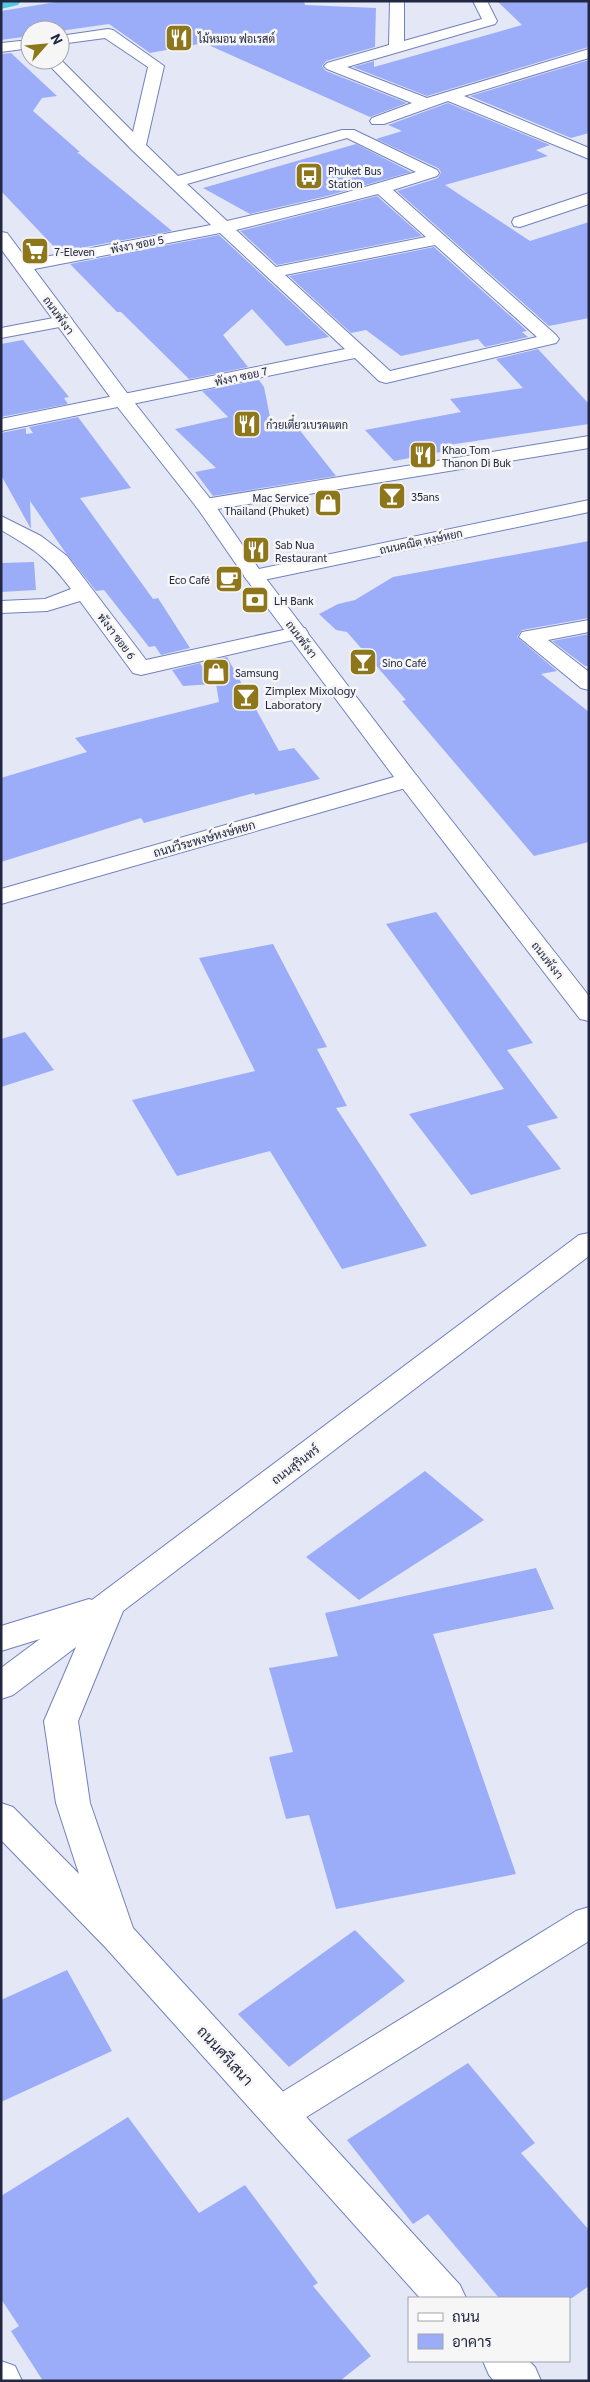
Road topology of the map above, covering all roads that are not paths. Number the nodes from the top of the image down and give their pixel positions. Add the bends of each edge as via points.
1 (397, 1) edge
2 (480, 1) edge
3 (70, 39) edge
4 (20, 45) edge
5 (396, 47) junction
6 (1, 48) edge
7 (589, 53) edge
8 (62, 70) edge
9 (449, 96) junction
10 (426, 103) junction
11 (378, 121) dead end
12 (138, 148) junction
13 (589, 154) edge
14 (174, 182) junction
15 (382, 189) junction
16 (589, 198) edge
17 (520, 222) dead end
18 (220, 227) junction
19 (1, 237) edge
20 (437, 240) junction
21 (24, 266) junction
22 (271, 273) junction
23 (64, 321) junction
24 (1, 333) edge
25 (358, 352) junction
26 (123, 401) junction
27 (1, 425) edge
28 (589, 442) edge
29 (206, 505) junction
30 (589, 506) edge
31 (1, 522) edge
32 (254, 576) junction
33 (84, 592) junction
34 (1, 608) edge
35 (589, 626) edge
36 (297, 633) junction
37 (589, 683) edge
38 (408, 780) junction
39 (1, 897) edge
40 (589, 1013) edge
41 (589, 1242) edge
42 (110, 1604) junction
43 (1, 1638) edge
44 (1, 1686) edge
45 (1, 1817) edge
46 (589, 1922) edge
47 (119, 1937) junction
48 (279, 2114) junction
49 (445, 2297) edge
50 (504, 2362) edge
51 (521, 2381) edge

1 - 5 street
2 - 5 street via 490,21
3 - 12 street via 108,33 156,66
4 - 6 street
5 - 10 street via 332,66
7 - 9 street
8 - 12 street
9 - 10 street
9 - 13 street
10 - 11 street
12 - 14 street
14 - 15 street, พังงา ซอย 5 via 348,133 431,173
14 - 18 street
15 - 18 street, พังงา ซอย 5
15 - 20 street
16 - 17 street
18 - 21 street, พังงา ซอย 5
18 - 22 street
19 - 21 street, ถนนพังงา
20 - 22 street
20 - 25 street via 550,339 386,377
21 - 23 street, ถนนพังงา
22 - 25 street
23 - 24 street
23 - 26 street, ถนนพังงา
25 - 26 street, พังงา ซอย 7
26 - 27 street, พังงา ซอย 7
26 - 29 street, ถนนพังงา
28 - 29 street
29 - 32 street, ถนนพังงา
30 - 32 street, ถนนคณิต หงษ์หยก
31 - 33 street via 34,540 60,560
32 - 36 street, ถนนพังงา
33 - 34 street via 47,605
33 - 36 street, พังงา ซอย 6 via 141,668
35 - 37 street via 530,637
36 - 38 street, ถนนพังงา
38 - 39 street, ถนนวีระพงษ์หงษ์หยก
38 - 40 street, ถนนพังงา
41 - 42 street, ถนนสุรินทร์
42 - 43 street
42 - 44 street, ถนนสุรินทร์
42 - 47 street via 61,1721 73,1803
45 - 47 street, ถนนศรีเสนา
46 - 48 street
47 - 48 street, ถนนศรีเสนา
48 - 49 street, ถนนศรีเสนา
50 - 51 street

